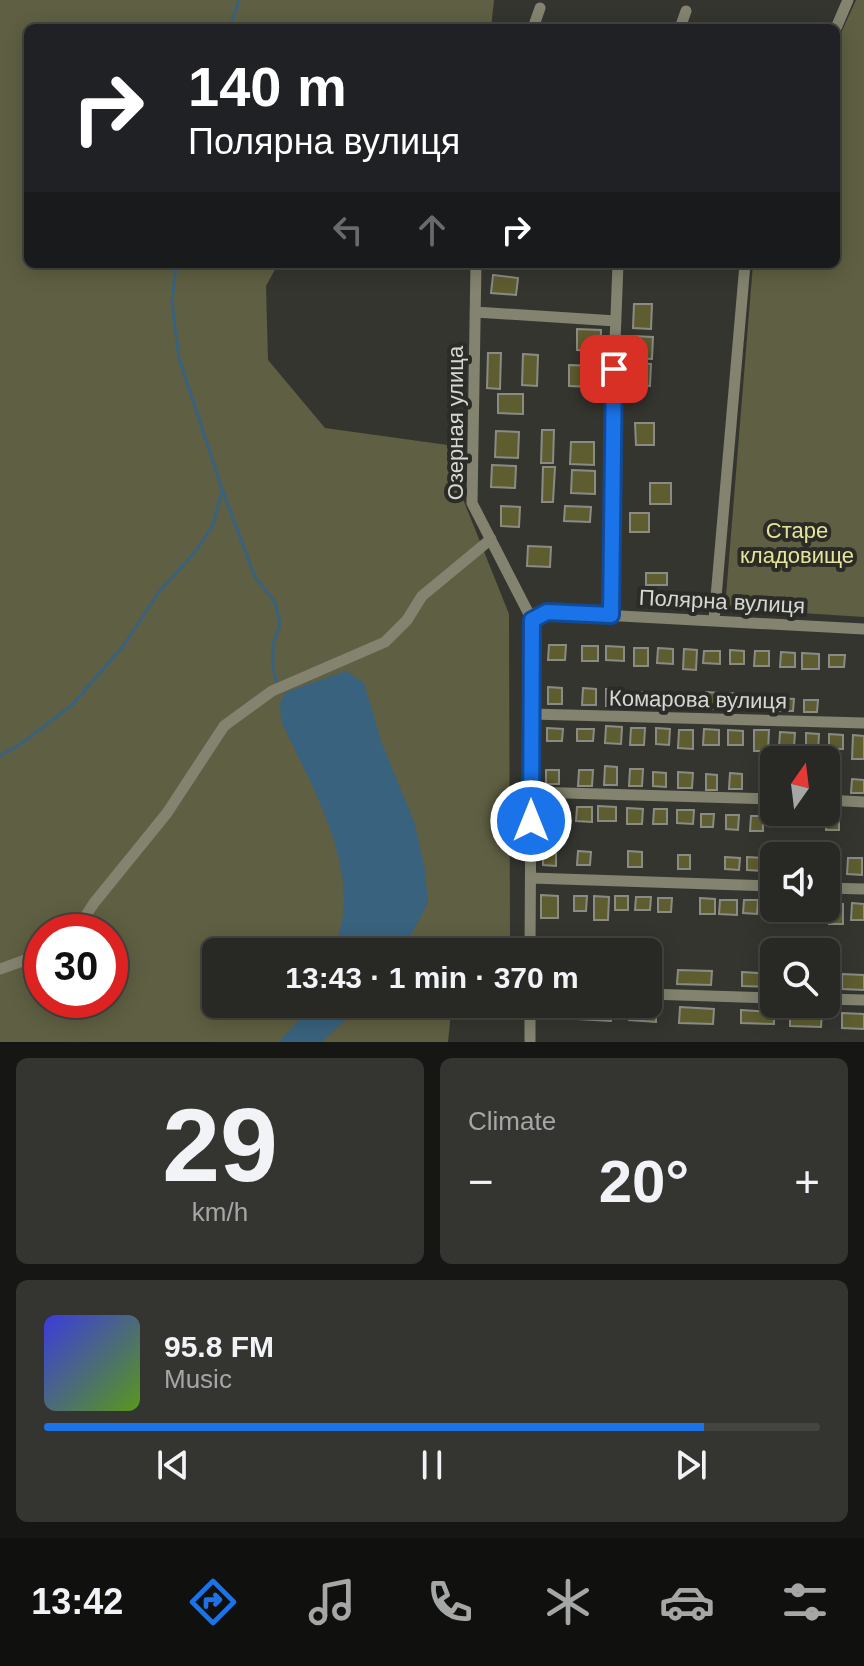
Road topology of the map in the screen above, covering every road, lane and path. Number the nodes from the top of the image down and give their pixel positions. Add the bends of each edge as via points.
1 (848, 0) edge
2 (540, 8) dead end
3 (686, 11) dead end
4 (534, 24) edge
5 (681, 24) edge
6 (838, 24) edge
7 (476, 268) edge
8 (618, 268) edge
9 (745, 268) edge
10 (475, 312) junction
11 (616, 321) junction
12 (491, 539) junction
13 (611, 615) junction
14 (532, 620) junction
15 (714, 620) junction
16 (864, 629) edge
17 (531, 714) junction
18 (864, 723) edge
19 (531, 792) junction
20 (760, 799) edge
21 (840, 801) edge
22 (864, 802) edge
23 (531, 878) junction
24 (760, 886) edge
25 (840, 888) edge
26 (864, 889) edge
27 (87, 914) edge
28 (530, 938) edge
29 (24, 960) edge
30 (0, 969) edge
31 (662, 994) edge
32 (760, 998) edge
33 (840, 999) edge
34 (864, 1000) edge
35 (530, 1018) edge
36 (530, 1042) edge

1 - 6 street
2 - 4 street
3 - 5 street
7 - 10 street, Озерная улица
8 - 11 street
9 - 15 street
10 - 11 street
10 - 12 street, Озерная улица via 472,503
11 - 13 street
12 - 14 street, Озерная улица
12 - 27 street via 422,596 385,642 272,691 224,726 167,813
13 - 14 street, Полярна вулиця via 547,612
13 - 15 street, Полярна вулиця
14 - 17 street, Озерная улица
15 - 16 street, Полярна вулиця
17 - 18 street, Комарова вулиця
17 - 19 street, Озерная улица
19 - 20 street
19 - 23 street, Озерная улица
21 - 22 street
23 - 24 street
23 - 28 street, Озерная улица
25 - 26 street
29 - 30 street
31 - 32 street
33 - 34 street
35 - 36 street

